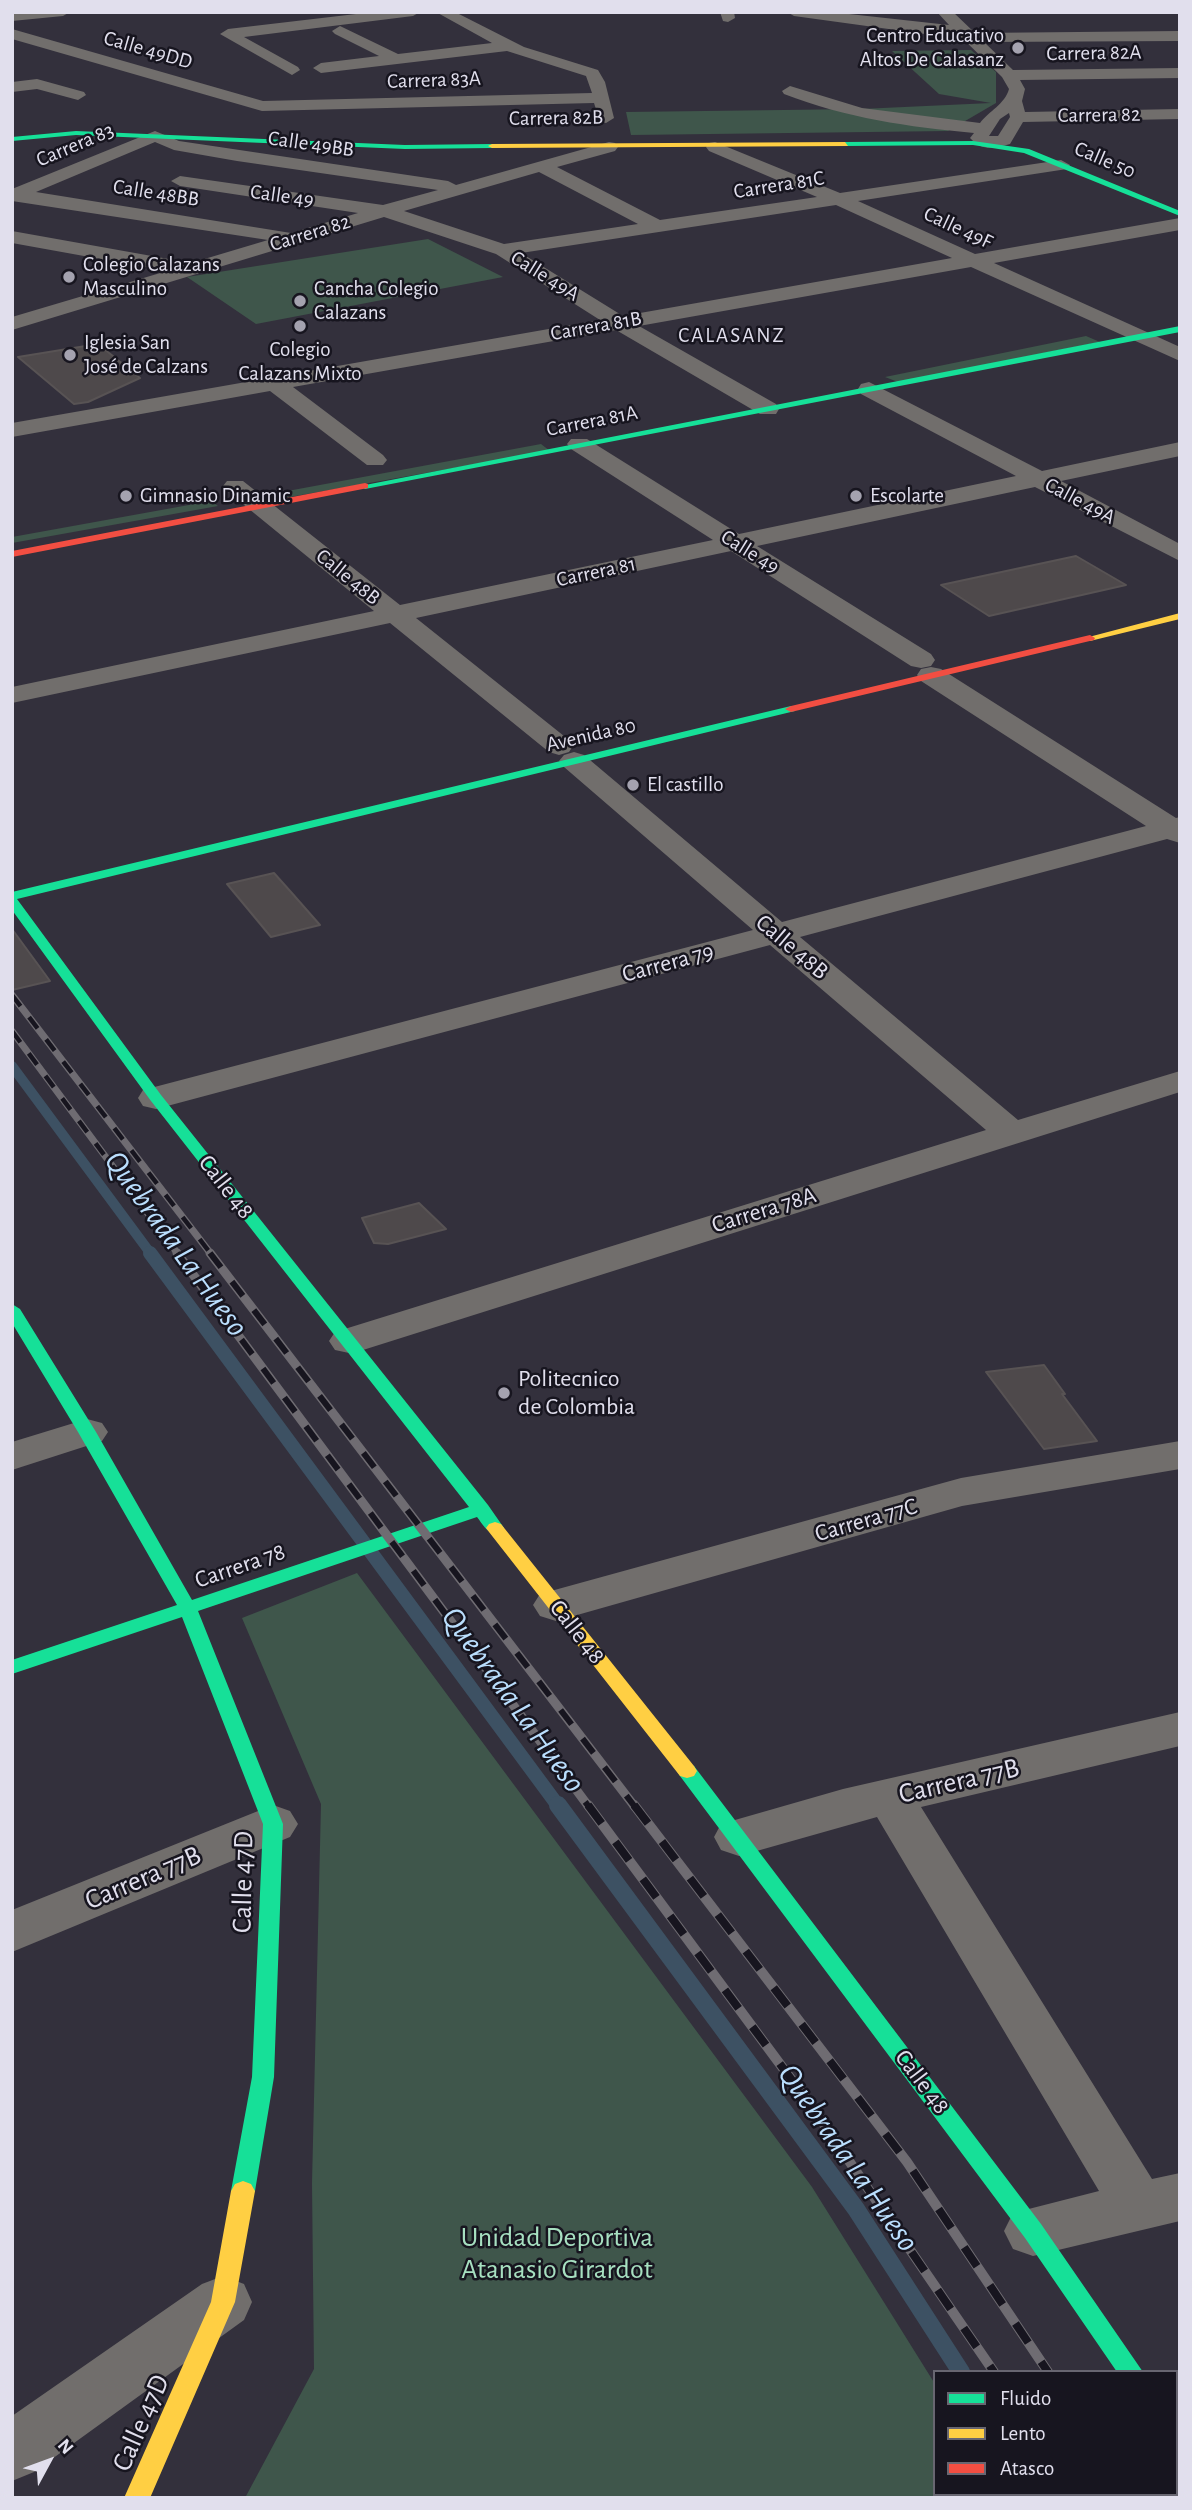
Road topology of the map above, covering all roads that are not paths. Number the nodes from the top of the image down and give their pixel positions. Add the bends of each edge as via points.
1 (63, 12) edge
2 (413, 12) edge
3 (443, 12) edge
4 (794, 12) edge
5 (944, 12) edge
6 (12, 17) edge
7 (897, 26) junction
8 (340, 31) dead end
9 (12, 34) edge
10 (968, 34) junction
11 (1180, 36) edge
12 (912, 42) dead end
13 (508, 46) junction
14 (396, 59) junction
15 (321, 68) dead end
16 (292, 70) dead end
17 (1180, 73) edge
18 (1009, 75) junction
19 (12, 87) edge
20 (790, 91) dead end
21 (78, 95) dead end
22 (599, 98) junction
23 (271, 107) joint
24 (1016, 109) junction
25 (1180, 114) edge
26 (12, 132) edge
27 (155, 136) junction
28 (12, 139) edge
29 (1000, 139) junction
30 (611, 144) junction
31 (716, 147) junction
32 (237, 156) junction
33 (1061, 165) junction
34 (540, 166) junction
35 (463, 188) junction
36 (14, 195) edge
37 (146, 195) dead end
38 (838, 199) junction
39 (1180, 204) edge
40 (112, 209) junction
41 (384, 211) junction
42 (1180, 214) edge
43 (1180, 224) edge
44 (657, 226) junction
45 (12, 237) edge
46 (292, 238) junction
47 (503, 250) junction
48 (972, 260) junction
49 (192, 269) junction
50 (1131, 317) dead end
51 (18, 319) edge
52 (1107, 321) junction
53 (618, 322) junction
54 (1080, 326) dead end
55 (1180, 329) edge
56 (1140, 337) junction
57 (1180, 355) edge
58 (275, 384) junction
59 (763, 387) dead end
60 (869, 389) junction
61 (738, 391) junction
62 (712, 396) dead end
63 (768, 408) junction
64 (12, 430) edge
65 (579, 444) junction
66 (1180, 449) edge
67 (381, 459) joint
68 (349, 465) dead end
69 (1040, 480) junction
70 (244, 491) junction
71 (735, 543) junction
72 (12, 554) edge
73 (1180, 554) edge
74 (396, 615) junction
75 (1180, 615) edge
76 (929, 664) junction
77 (894, 666) dead end
78 (12, 695) edge
79 (568, 750) junction
80 (532, 752) dead end
81 (1177, 830) edge
82 (12, 898) edge
83 (777, 934) junction
84 (1180, 1081) edge
85 (156, 1098) junction
86 (1011, 1133) junction
87 (12, 1309) edge
88 (349, 1341) junction
89 (87, 1432) junction
90 (12, 1455) edge
91 (1180, 1455) edge
92 (482, 1509) junction
93 (556, 1605) junction
94 (188, 1608) junction
95 (12, 1667) edge
96 (1180, 1729) edge
97 (890, 1797) junction
98 (273, 1824) junction
99 (739, 1837) junction
100 (12, 1932) edge
101 (1159, 2202) edge
102 (1033, 2231) junction
103 (223, 2302) junction
104 (1130, 2370) edge
105 (12, 2452) edge
106 (137, 2498) edge

1 - 6 street
2 - 16 street via 228,34
3 - 13 street
4 - 7 street
5 - 10 street
7 - 10 street
7 - 12 street
8 - 14 street
9 - 23 street, Calle 49DD
10 - 11 street
10 - 18 street
13 - 14 street
13 - 22 street via 592,73
14 - 15 street
17 - 18 street, Carrera 82A
18 - 24 street via 1017,89
19 - 21 street via 41,85
20 - 29 street via 831,106
22 - 23 street, Carrera 83A
22 - 30 street
24 - 25 street, Carrera 82
24 - 29 street
24 - 29 street via 994,116
26 - 30 street, Carrera 82B via 110,128
27 - 28 street via 66,132
27 - 30 street, Carrera 82B via 381,146
27 - 32 street, Calle 49BB via 174,145
27 - 36 street, Carrera 83
29 - 30 street, Carrera 82B
29 - 31 street, Carrera 82B
29 - 33 street, Calle 50
29 - 39 street, Calle 50 via 1040,147
30 - 31 street, Carrera 82B
30 - 34 street, Carrera 82
31 - 38 street, Calle 49F
32 - 35 street, Calle 49BB
32 - 41 street, Calle 49 via 174,183
33 - 38 street, Carrera 81C
33 - 42 street, Calle 50
34 - 35 street, Carrera 82
34 - 44 street
35 - 41 street, Carrera 82
36 - 40 street, Calle 48BB
37 - 40 street
38 - 44 street, Carrera 81C
38 - 48 street, Calle 49F
40 - 46 street, Calle 48BB
41 - 46 street, Carrera 82
41 - 47 street, Calle 49A
43 - 48 street, Carrera 81B
44 - 47 street, Carrera 81C
45 - 49 street
46 - 49 street, Carrera 82
47 - 53 street, Calle 49A
48 - 52 street, Calle 49F
48 - 53 street, Carrera 81B
49 - 51 street, Carrera 82
50 - 52 street
52 - 54 street
52 - 56 street, Calle 49F
53 - 58 street, Carrera 81B
53 - 61 street, Calle 49A
55 - 56 street, Carrera 81A
56 - 57 street, Calle 49F
56 - 60 street, Carrera 81A
58 - 64 street, Carrera 81B
58 - 67 street
59 - 61 street
60 - 63 street, Carrera 81A
60 - 69 street, Calle 49A
61 - 62 street
61 - 63 street, Calle 49A
63 - 65 street, Carrera 81A
65 - 70 street, Carrera 81A
65 - 71 street, Calle 49
66 - 69 street, Carrera 81
67 - 68 street
69 - 71 street, Carrera 81
69 - 73 street, Calle 49A
70 - 72 street, Carrera 81A
70 - 74 street, Calle 48B
71 - 74 street, Carrera 81
71 - 76 street, Calle 49
74 - 78 street, Carrera 81
74 - 79 street, Calle 48B
75 - 76 street, Avenida 80
76 - 77 street, Avenida 80
76 - 79 street, Avenida 80
76 - 81 street, Calle 49
79 - 80 street, Avenida 80
79 - 82 street, Avenida 80
79 - 83 street, Calle 48B
81 - 83 street, Carrera 79
82 - 85 street, Calle 48
83 - 85 street, Carrera 79
83 - 86 street, Calle 48B
84 - 86 street, Carrera 78A
85 - 88 street, Calle 48
86 - 88 street, Carrera 78A
87 - 89 street, Calle 47D
88 - 92 street, Calle 48
89 - 90 street
89 - 94 street, Calle 47D
91 - 93 street, Carrera 77C via 961,1492
92 - 93 street, Calle 48
92 - 94 street, Carrera 78
93 - 99 street, Calle 48
94 - 95 street, Carrera 78
94 - 98 street, Calle 47D
96 - 97 street, Carrera 77B
97 - 99 street, Carrera 77B
97 - 101 street
98 - 100 street, Carrera 77B
98 - 103 street, Calle 47D via 264,2077
99 - 102 street, Calle 48
101 - 102 street
102 - 104 street, Calle 48
103 - 105 street
103 - 106 street, Calle 47D

